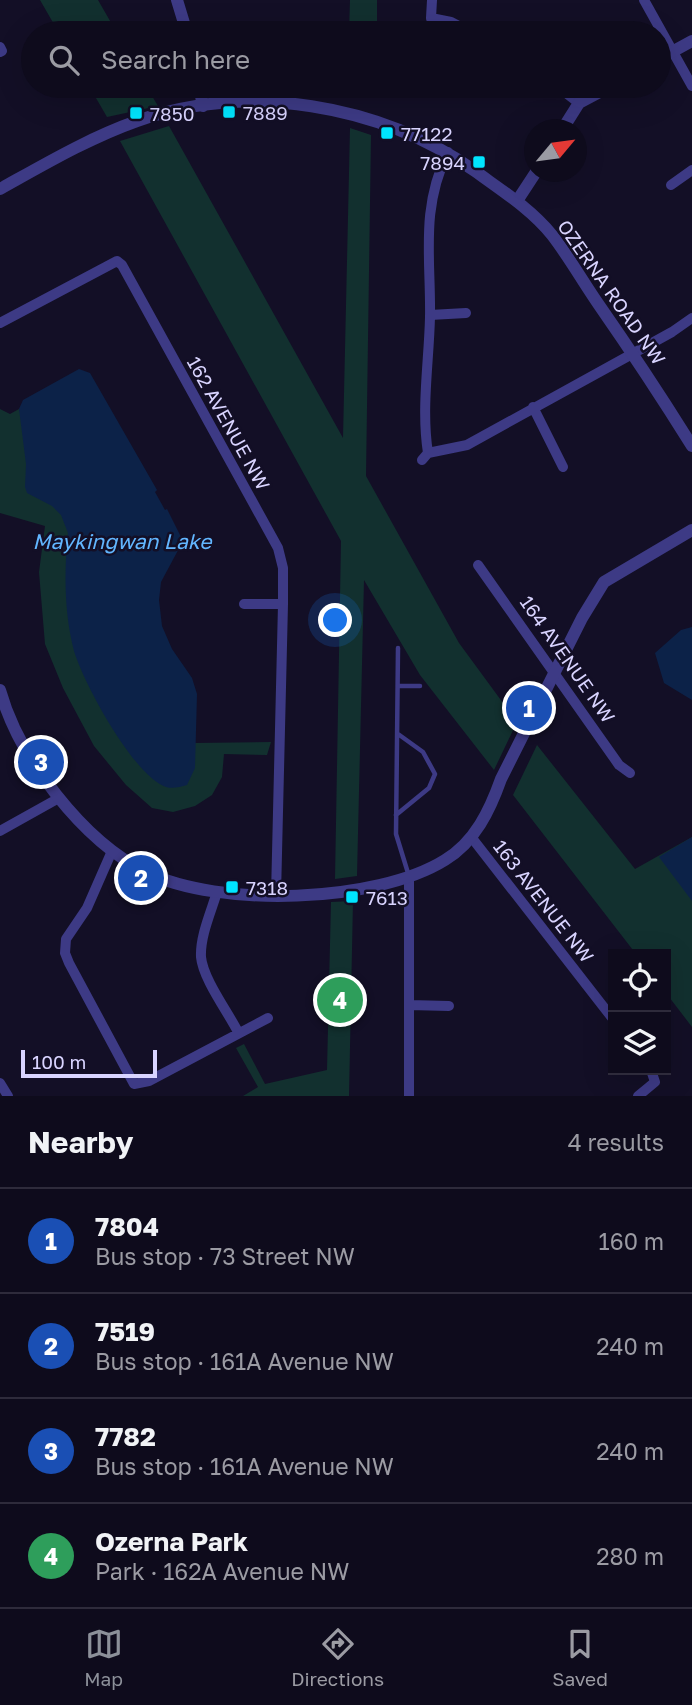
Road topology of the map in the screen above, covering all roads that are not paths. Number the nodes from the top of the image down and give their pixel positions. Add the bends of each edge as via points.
1 (177, 0) edge
2 (432, 0) edge
3 (644, 0) edge
4 (183, 21) edge
5 (446, 21) edge
6 (655, 21) edge
7 (692, 41) edge
8 (672, 52) joint
9 (692, 86) edge
10 (201, 98) edge
11 (573, 98) edge
12 (588, 98) edge
13 (579, 103) junction
14 (203, 106) junction
15 (569, 119) edge
16 (448, 152) junction
17 (692, 170) edge
18 (529, 182) edge
19 (671, 185) dead end
20 (0, 189) edge
21 (517, 201) junction
22 (467, 313) dead end
23 (430, 315) junction
24 (692, 318) edge
25 (0, 323) edge
26 (632, 354) junction
27 (533, 407) junction
28 (692, 446) edge
29 (563, 467) dead end
30 (692, 530) edge
31 (478, 565) dead end
32 (244, 604) dead end
33 (283, 604) junction
34 (398, 648) dead end
35 (554, 674) junction
36 (398, 686) junction
37 (419, 686) dead end
38 (1, 697) edge
39 (397, 734) junction
40 (630, 773) dead end
41 (60, 798) junction
42 (396, 815) junction
43 (0, 831) edge
44 (472, 838) junction
45 (112, 851) junction
46 (409, 878) junction
47 (216, 892) junction
48 (276, 895) junction
49 (409, 1005) junction
50 (449, 1006) dead end
51 (608, 1013) edge
52 (268, 1018) dead end
53 (238, 1032) junction
54 (654, 1075) edge
55 (0, 1083) edge
56 (8, 1096) edge
57 (409, 1096) edge
58 (638, 1096) edge

1 - 4 street
2 - 5 street via 431,18
3 - 6 street
7 - 8 street
8 - 9 street
10 - 14 street
11 - 13 street
12 - 13 street
13 - 15 street
14 - 16 street, OZERNA ROAD NW via 269,103 354,113
14 - 20 street, OZERNA ROAD NW via 117,129
16 - 21 street, OZERNA ROAD NW
16 - 23 street via 438,173 428,226
17 - 19 street
18 - 21 street
21 - 26 street, OZERNA ROAD NW via 551,233
22 - 23 street
23 - 27 street via 425,456 467,445
24 - 26 street
25 - 33 street, 162 AVENUE NW via 104,266 117,261 122,265 278,548
26 - 27 street
26 - 28 street, OZERNA ROAD NW
27 - 29 street
30 - 35 street via 604,582
31 - 35 street, 164 AVENUE NW
32 - 33 street
33 - 48 street, 162 AVENUE NW
34 - 36 lane
35 - 40 street, 164 AVENUE NW via 619,765
35 - 44 street
36 - 37 lane
36 - 39 lane
38 - 41 street via 28,752
39 - 42 lane
39 - 42 lane via 423,752 435,774 429,788
41 - 43 street
41 - 45 street
42 - 46 lane via 396,834
44 - 46 street via 447,860
44 - 51 street, 163 AVENUE NW
45 - 47 street via 164,880
45 - 53 street via 87,908 66,939 65,953 134,1084 149,1081
46 - 48 street via 369,889
46 - 49 street
47 - 48 street
47 - 53 street via 201,959
49 - 50 street
49 - 57 street
52 - 53 street
54 - 58 street via 655,1082
55 - 56 street

